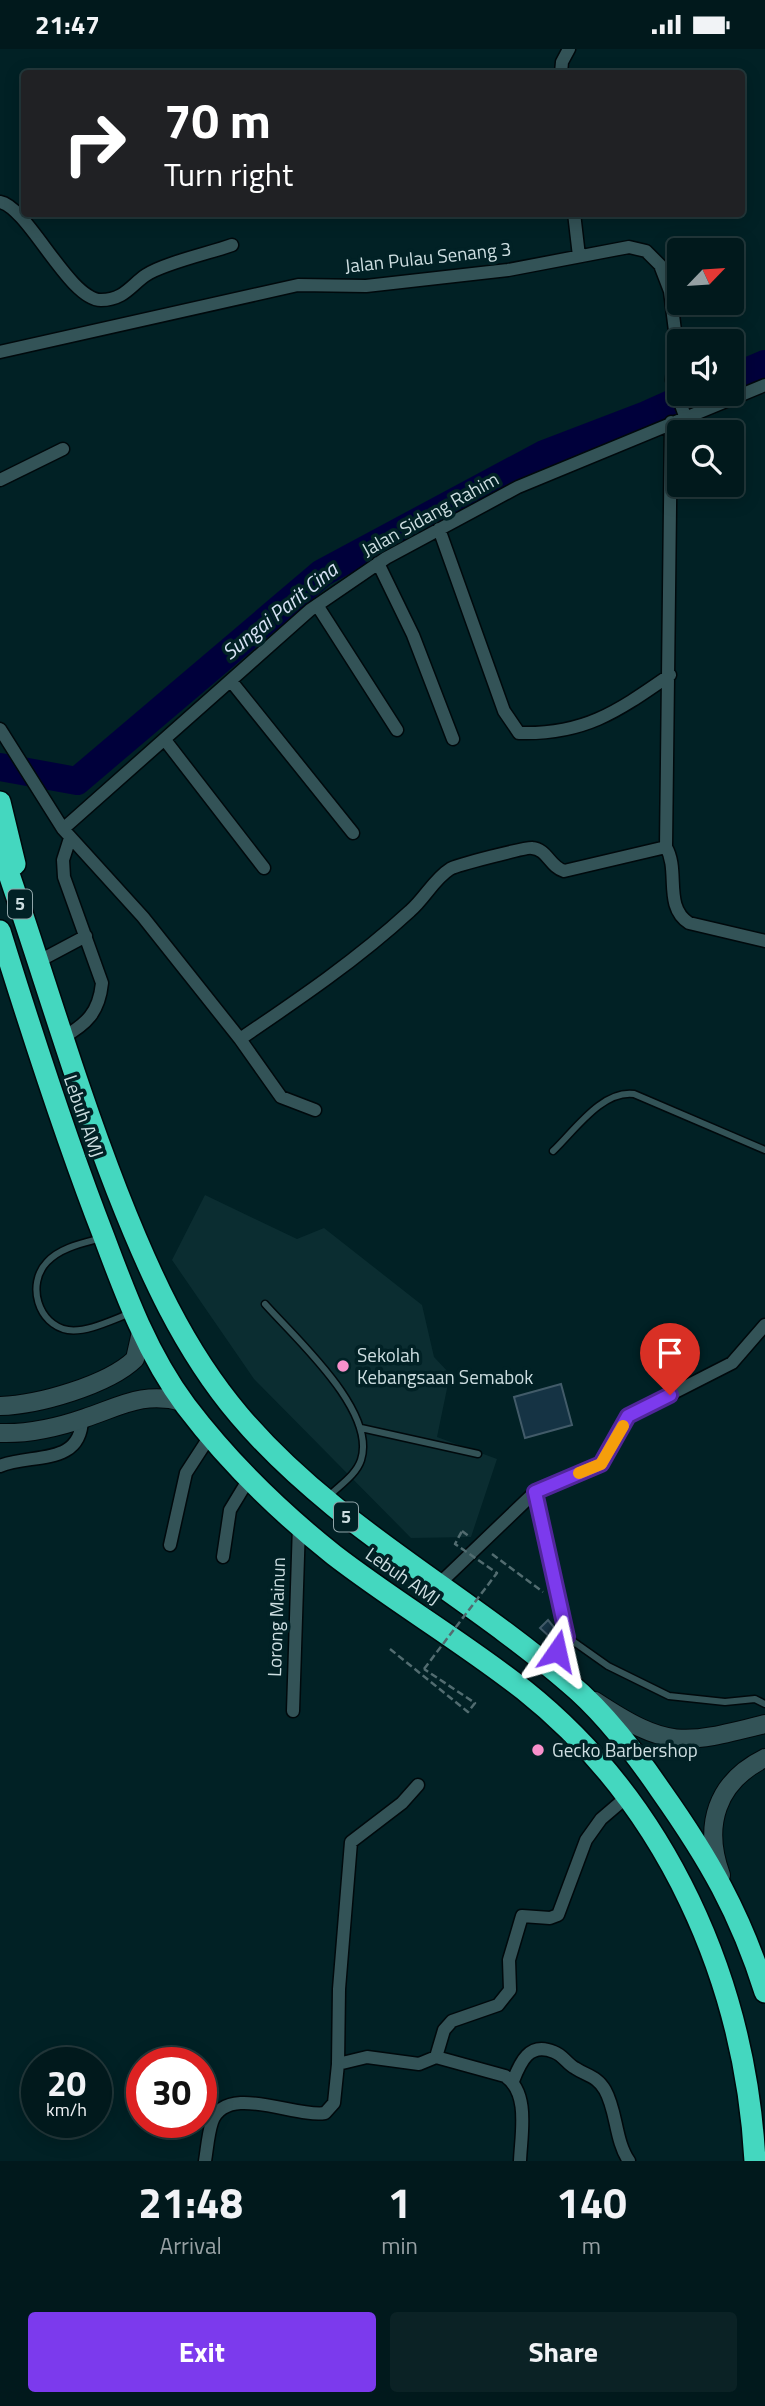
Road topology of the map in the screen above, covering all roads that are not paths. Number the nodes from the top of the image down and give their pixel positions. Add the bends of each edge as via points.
1 (569, 49) edge
2 (561, 70) edge
3 (0, 202) edge
4 (574, 217) edge
5 (232, 245) dead end
6 (579, 256) junction
7 (0, 352) edge
8 (765, 385) edge
9 (683, 411) junction
10 (673, 420) edge
11 (667, 424) edge
12 (62, 449) dead end
13 (0, 480) edge
14 (671, 497) edge
15 (439, 529) junction
16 (378, 563) junction
17 (317, 605) junction
18 (670, 675) junction
19 (231, 681) junction
20 (0, 729) edge
21 (397, 730) dead end
22 (453, 739) dead end
23 (165, 740) junction
24 (0, 802) edge
25 (353, 833) dead end
26 (66, 834) junction
27 (667, 846) junction
28 (0, 848) edge
29 (264, 868) dead end
30 (0, 931) edge
31 (86, 936) junction
32 (765, 941) edge
33 (0, 944) edge
34 (39, 961) junction
35 (15, 978) junction
36 (62, 1038) junction
37 (240, 1039) junction
38 (315, 1110) dead end
39 (765, 1150) edge
40 (553, 1151) dead end
41 (104, 1238) junction
42 (265, 1304) dead end
43 (137, 1322) junction
44 (765, 1325) edge
45 (183, 1402) junction
46 (0, 1406) edge
47 (82, 1419) junction
48 (362, 1427) junction
49 (0, 1433) edge
50 (210, 1436) junction
51 (478, 1454) dead end
52 (0, 1466) edge
53 (250, 1477) junction
54 (535, 1492) junction
55 (325, 1499) junction
56 (299, 1524) junction
57 (170, 1545) dead end
58 (223, 1557) dead end
59 (438, 1585) junction
60 (567, 1637) junction
61 (547, 1665) junction
62 (572, 1685) junction
63 (765, 1704) edge
64 (293, 1711) dead end
65 (765, 1724) edge
66 (765, 1758) edge
67 (418, 1785) dead end
68 (629, 1795) junction
69 (730, 1898) junction
70 (765, 1992) edge
71 (436, 2057) junction
72 (338, 2064) junction
73 (513, 2081) junction
74 (205, 2161) edge
75 (520, 2161) edge
76 (629, 2161) edge
77 (755, 2161) edge

1 - 2 street
3 - 5 street via 18,213 76,284 101,300 130,292 147,275
4 - 6 street
6 - 7 street, Jalan Pulau Senang 3 via 366,286 298,285
6 - 9 street, Jalan Pulau Senang 3 via 629,247 646,250 660,265 670,291 676,339 672,380
8 - 9 street, Jalan Sidang Rahim
9 - 10 street, Jalan Sidang Rahim
11 - 15 street, Jalan Sidang Rahim via 518,487
12 - 13 street
14 - 18 street
15 - 16 street, Jalan Sidang Rahim
15 - 18 street via 504,711 519,733 570,730 597,722
16 - 17 street, Jalan Sidang Rahim
16 - 22 street via 418,646
17 - 19 street, Jalan Sidang Rahim
17 - 21 street
18 - 27 street
19 - 23 street, Jalan Sidang Rahim
19 - 25 street
20 - 26 street
23 - 26 street, Jalan Sidang Rahim
23 - 29 street
24 - 34 highway
26 - 31 street via 64,877
26 - 37 street via 143,917
27 - 32 street via 673,859 674,907 680,917
27 - 37 street via 564,871 528,847 505,856 463,862 443,874 412,910 321,983
28 - 34 highway, Lebuh AMJ / 5
30 - 35 highway, Lebuh AMJ / 5
31 - 34 street
31 - 36 street via 102,983 100,1002 93,1017
33 - 35 highway
34 - 36 highway, Lebuh AMJ / 5
35 - 41 highway, Lebuh AMJ / 5 via 71,1154
36 - 55 highway, Lebuh AMJ / 5 via 144,1260 188,1347 238,1414
37 - 38 street via 281,1097
39 - 40 lane via 634,1094 621,1093 607,1099
41 - 43 highway, Lebuh AMJ / 5
41 - 43 lane via 72,1247 47,1262 37,1282 39,1306 51,1324 70,1331
42 - 48 lane via 348,1399
43 - 45 highway, Lebuh AMJ / 5
43 - 46 street via 135,1359 108,1380
44 - 54 street via 732,1363 628,1416 601,1464
45 - 47 street via 145,1397
45 - 50 highway, Lebuh AMJ / 5
47 - 49 street
47 - 52 street via 79,1438 59,1455
48 - 51 lane
48 - 55 lane via 361,1459
50 - 53 highway, Lebuh AMJ / 5
50 - 57 street via 186,1473
53 - 56 highway, Lebuh AMJ / 5
53 - 58 street via 230,1510
54 - 59 street
54 - 60 street
55 - 59 highway, Lebuh AMJ / 5
56 - 64 street, Lorong Mainun
56 - 68 highway, Lebuh AMJ / 5 via 334,1555 524,1690 567,1727
59 - 61 highway, Lebuh AMJ / 5
60 - 61 street
60 - 63 lane via 608,1666 669,1696 725,1702 755,1699
61 - 62 highway, Lebuh AMJ / 5
62 - 65 street via 633,1726 662,1738 689,1740
62 - 69 highway, Lebuh AMJ / 5 via 634,1752 702,1849
66 - 69 street via 731,1784 710,1833
67 - 72 street via 351,1842
68 - 71 street via 601,1819 586,1840 558,1915 522,1916 509,1960 510,1990 505,1999 488,2010 452,2021 444,2030
68 - 77 highway, Lebuh AMJ / 5 via 675,1866 733,2010 746,2074
69 - 70 highway, Lebuh AMJ / 5
71 - 72 street via 419,2064 367,2057
71 - 73 street
72 - 74 street via 334,2103 325,2113 242,2102 225,2106 212,2123
73 - 75 street via 520,2099
73 - 76 street via 527,2054 545,2050 592,2075 613,2106

